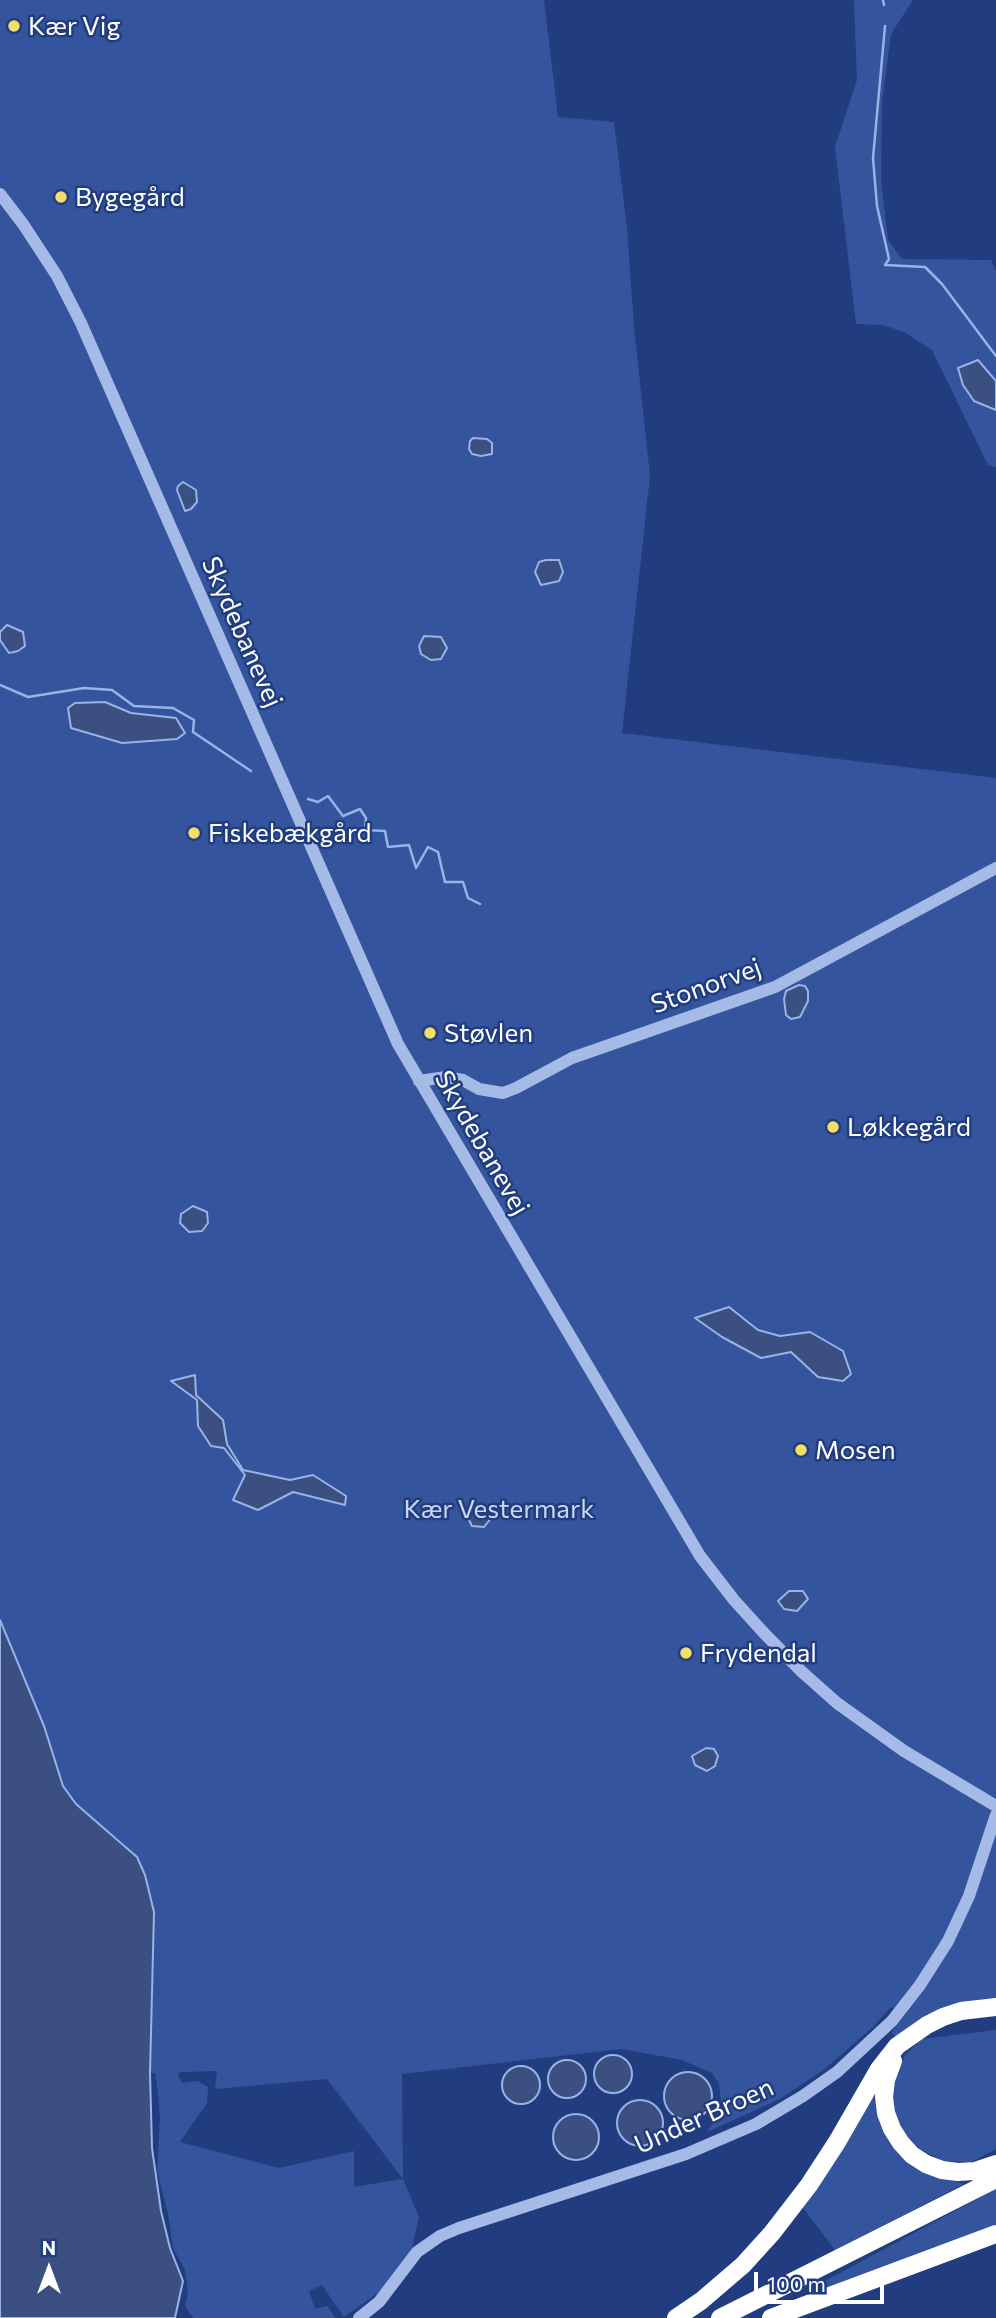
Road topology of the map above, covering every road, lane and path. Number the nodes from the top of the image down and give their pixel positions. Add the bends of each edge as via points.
1 (0, 194) edge
2 (996, 868) edge
3 (419, 1081) junction
4 (996, 1806) edge
5 (996, 1815) edge
6 (996, 2007) edge
7 (912, 2036) junction
8 (996, 2164) edge
9 (996, 2179) edge
10 (925, 2217) junction
11 (996, 2234) edge
12 (359, 2318) edge
13 (676, 2318) edge
14 (720, 2318) edge
15 (738, 2318) edge
16 (771, 2318) edge

1 - 3 street, Skydebanevej via 57,276 81,323 398,1044
2 - 3 street, Stonorvej via 775,987 572,1058 503,1093 446,1077
3 - 4 street, Skydebanevej via 700,1556 801,1671 837,1703 904,1751
5 - 12 street, Under Broen via 969,1896 943,1949 891,2021 837,2071 756,2124 686,2154 440,2236 417,2252 379,2302
6 - 7 highway via 943,2017
7 - 8 highway via 891,2064 884,2097 886,2113 901,2143 912,2155 942,2170 975,2171
7 - 13 highway via 889,2055 809,2185 772,2234 732,2274
9 - 10 highway
10 - 14 highway
10 - 15 highway
11 - 16 highway

